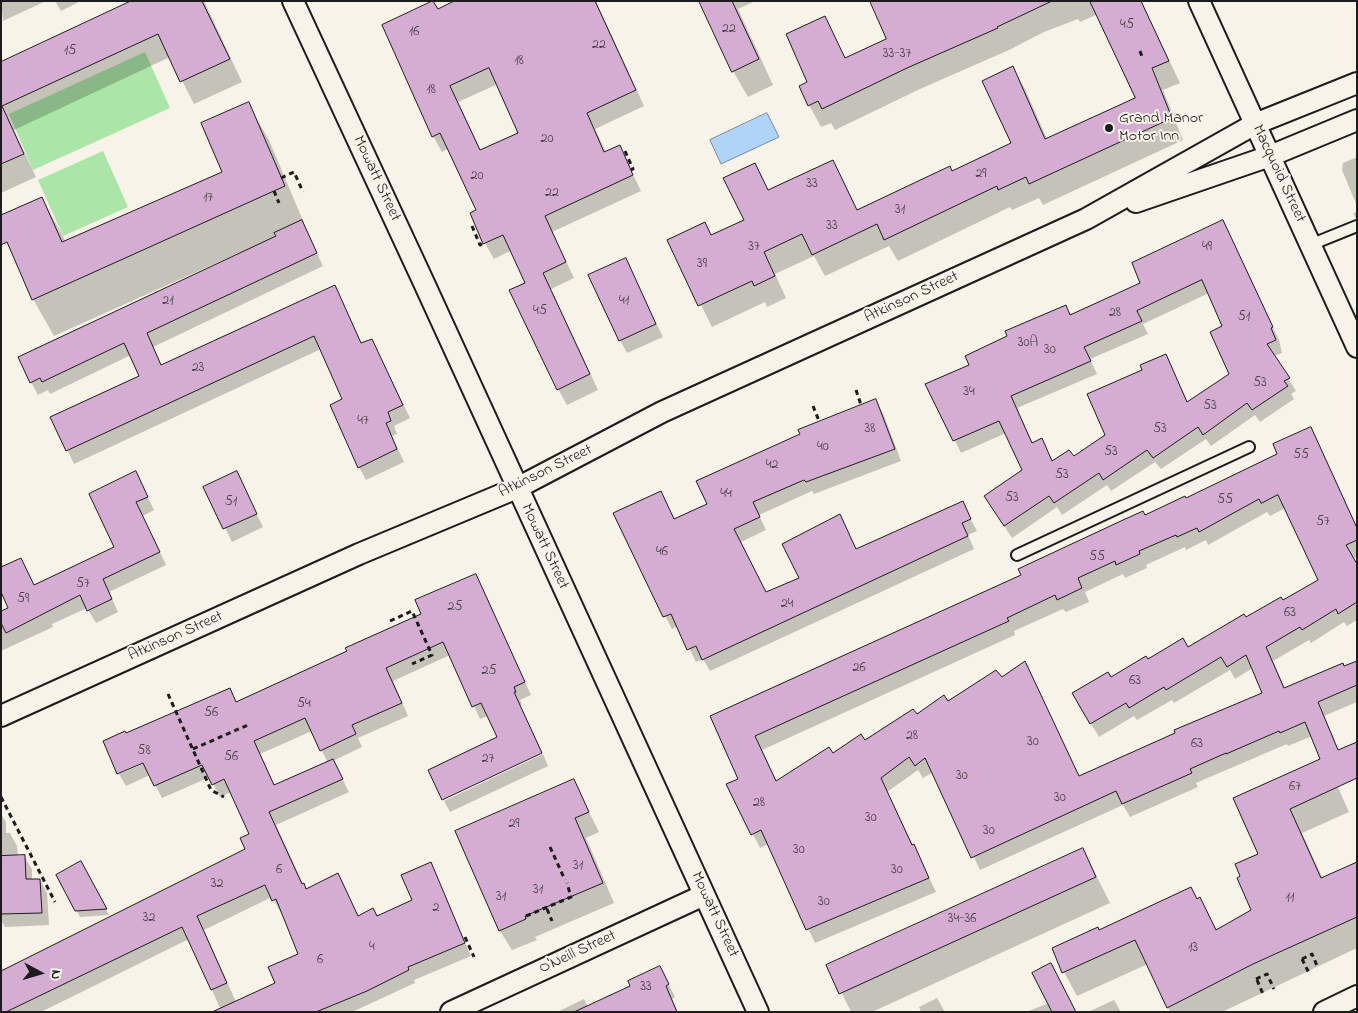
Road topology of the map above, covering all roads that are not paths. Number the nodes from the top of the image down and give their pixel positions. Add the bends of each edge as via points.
1 (293, 1) edge
2 (1199, 1) edge
3 (1357, 83) edge
4 (1357, 120) edge
5 (1255, 124) junction
6 (1270, 156) junction
7 (1086, 219) junction
8 (1357, 226) edge
9 (1310, 245) junction
10 (1357, 347) edge
11 (1249, 447) dead end
12 (517, 488) junction
13 (1017, 555) dead end
14 (1, 716) edge
15 (704, 895) junction
16 (1357, 996) edge
17 (451, 1012) edge
18 (758, 1012) edge
19 (1324, 1012) edge

1 - 12 street, Mowatt Street via 462,362
2 - 5 street, Macquoid Street
3 - 5 street, Atkinson Street
4 - 6 street, Atkinson Street
5 - 6 street, Macquoid Street
5 - 7 street, Atkinson Street
6 - 7 street, Atkinson Street
6 - 9 street, Macquoid Street
7 - 12 street, Atkinson Street via 662,412
8 - 9 lane
9 - 10 street, Macquoid Street
11 - 13 lane
12 - 14 street, Atkinson Street via 359,554
12 - 15 street, Mowatt Street
15 - 17 street, O'Neill Street
15 - 18 street, Mowatt Street
16 - 19 street

